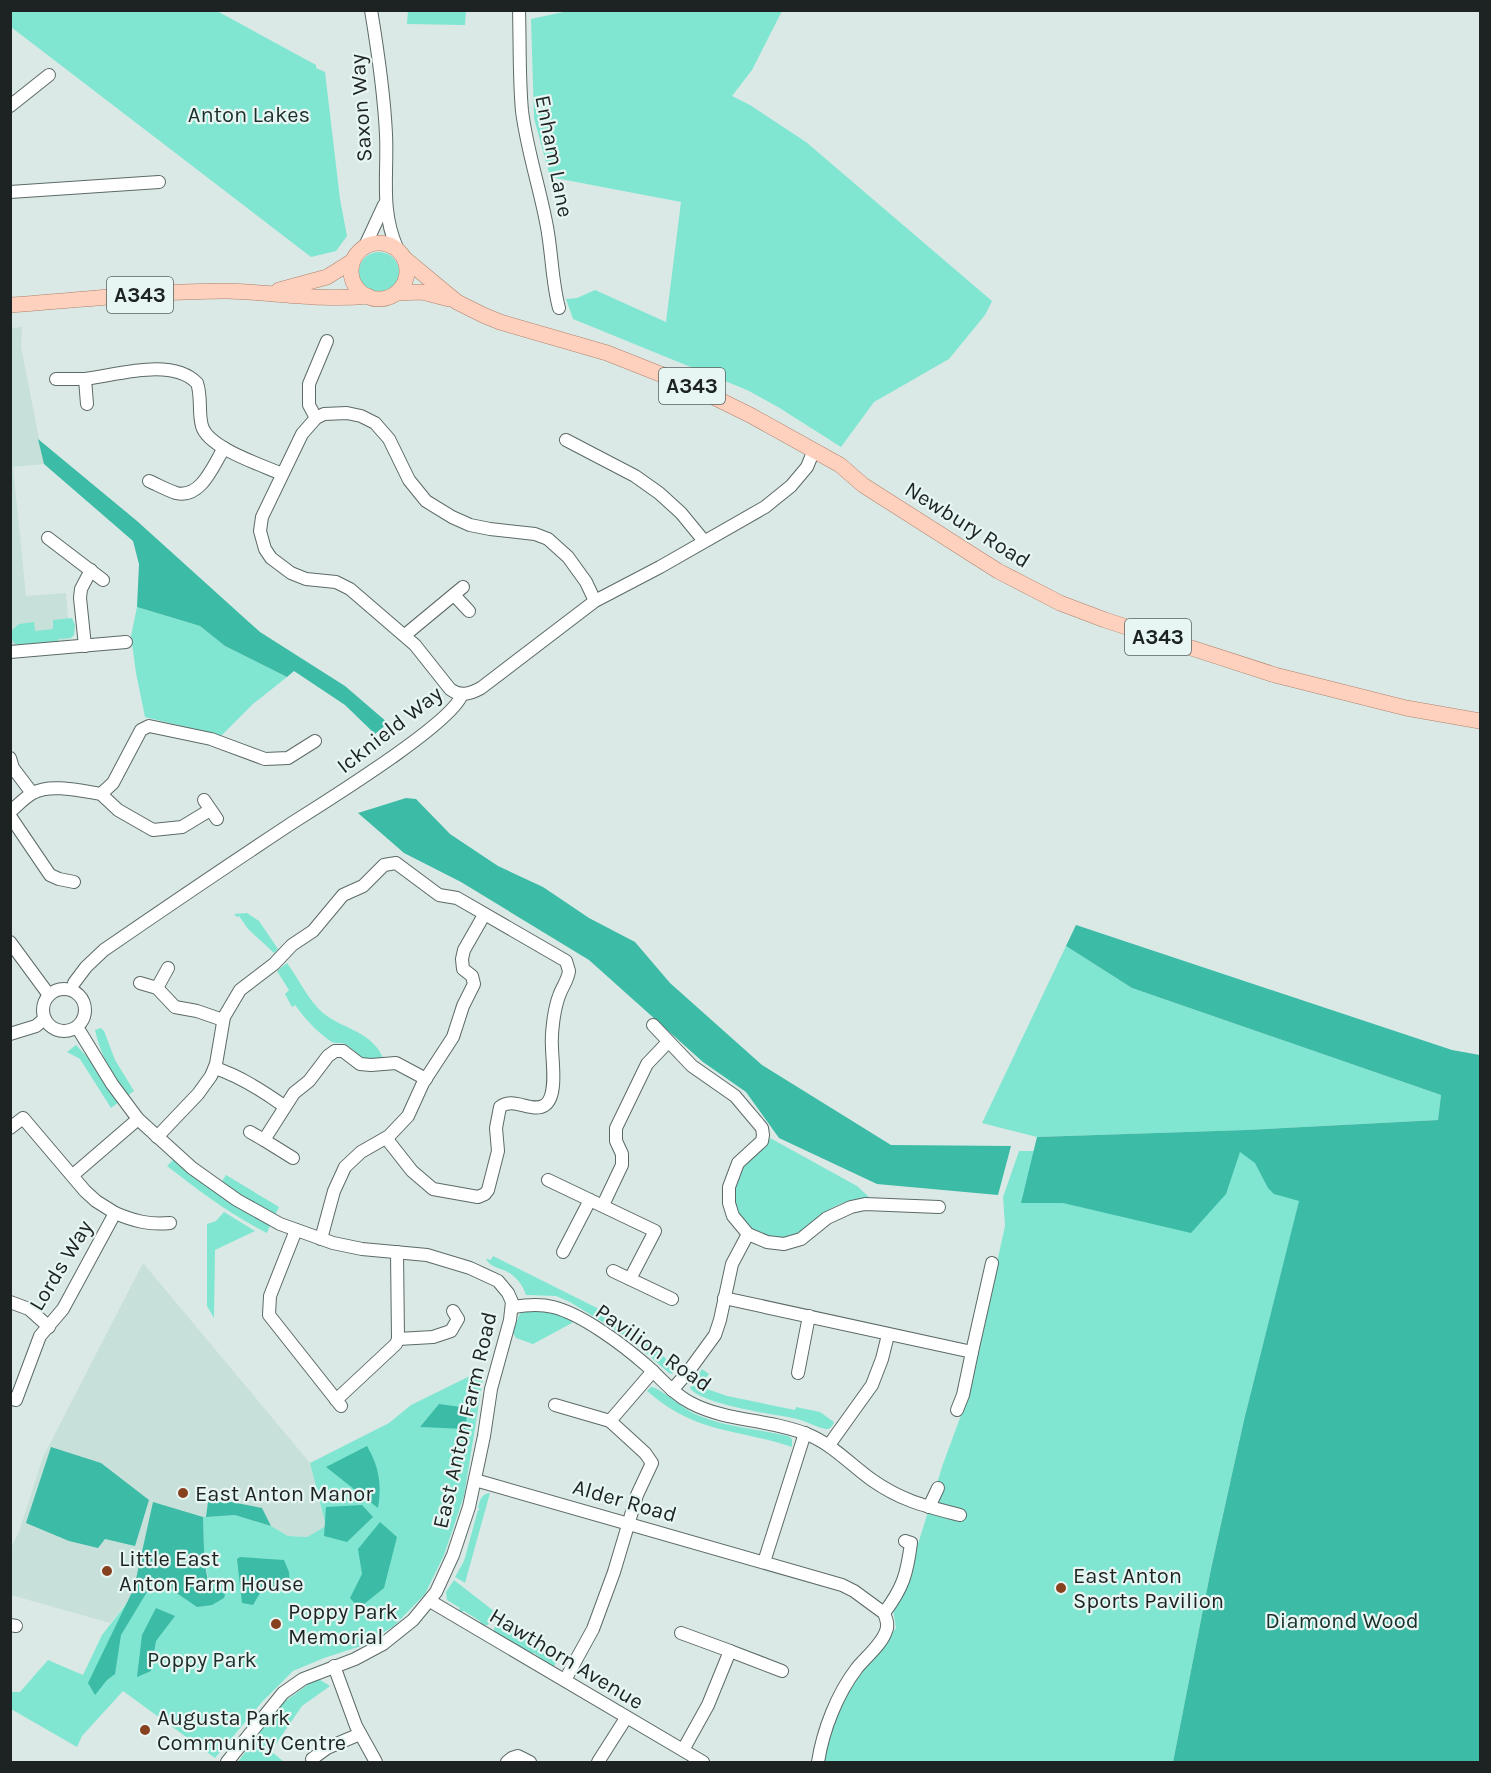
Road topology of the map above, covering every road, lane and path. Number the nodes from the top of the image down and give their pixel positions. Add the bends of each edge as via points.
1 (371, 10) edge
2 (519, 10) edge
3 (49, 75) dead end
4 (10, 106) edge
5 (159, 182) dead end
6 (10, 192) edge
7 (385, 204) junction
8 (365, 246) junction
9 (400, 253) junction
10 (351, 262) junction
11 (270, 292) junction
12 (396, 293) junction
13 (368, 296) junction
14 (457, 302) junction
15 (10, 305) edge
16 (559, 308) dead end
17 (327, 341) dead end
18 (56, 379) dead end
19 (85, 379) junction
20 (87, 404) dead end
21 (316, 418) junction
22 (566, 440) dead end
23 (224, 448) junction
24 (814, 450) junction
25 (282, 474) junction
26 (149, 481) dead end
27 (48, 537) dead end
28 (704, 541) junction
29 (91, 570) junction
30 (103, 580) dead end
31 (595, 601) junction
32 (469, 611) dead end
33 (405, 635) junction
34 (126, 642) dead end
35 (85, 646) junction
36 (10, 652) edge
37 (462, 694) junction
38 (1480, 721) edge
39 (315, 741) dead end
40 (10, 758) edge
41 (32, 793) junction
42 (101, 794) junction
43 (210, 810) dead end
44 (10, 814) edge
45 (74, 882) dead end
46 (484, 915) junction
47 (10, 942) edge
48 (168, 968) dead end
49 (74, 983) dead end
50 (140, 983) dead end
51 (157, 988) junction
52 (49, 994) junction
53 (44, 1019) junction
54 (223, 1020) junction
55 (653, 1025) dead end
56 (77, 1027) junction
57 (10, 1034) edge
58 (668, 1042) junction
59 (215, 1068) junction
60 (426, 1079) junction
61 (284, 1106) junction
62 (138, 1119) junction
63 (10, 1128) edge
64 (250, 1132) dead end
65 (157, 1137) junction
66 (386, 1138) junction
67 (264, 1140) junction
68 (293, 1158) dead end
69 (73, 1175) junction
70 (548, 1180) dead end
71 (590, 1200) junction
72 (603, 1205) junction
73 (939, 1207) dead end
74 (115, 1213) junction
75 (170, 1223) dead end
76 (296, 1230) junction
77 (748, 1234) junction
78 (321, 1239) junction
79 (398, 1252) junction
80 (563, 1252) dead end
81 (992, 1263) dead end
82 (613, 1271) dead end
83 (630, 1279) junction
84 (724, 1298) junction
85 (672, 1299) dead end
86 (10, 1302) edge
87 (513, 1307) junction
88 (453, 1311) dead end
89 (809, 1316) junction
90 (49, 1327) junction
91 (888, 1335) junction
92 (398, 1339) junction
93 (972, 1352) junction
94 (653, 1371) junction
95 (798, 1373) dead end
96 (672, 1390) junction
97 (10, 1398) edge
98 (555, 1405) dead end
99 (957, 1410) dead end
100 (610, 1421) junction
101 (805, 1433) junction
102 (829, 1445) junction
103 (475, 1480) junction
104 (938, 1488) dead end
105 (929, 1507) junction
106 (960, 1515) dead end
107 (629, 1523) junction
108 (904, 1541) dead end
109 (764, 1562) junction
110 (430, 1601) junction
111 (884, 1613) junction
112 (681, 1633) dead end
113 (730, 1652) junction
114 (334, 1666) junction
115 (782, 1671) dead end
116 (565, 1680) junction
117 (626, 1718) junction
118 (360, 1734) junction
119 (683, 1750) junction
120 (312, 1759) dead end
121 (227, 1762) edge
122 (376, 1762) edge
123 (507, 1762) edge
124 (530, 1762) edge
125 (598, 1762) edge
126 (703, 1762) edge
127 (818, 1762) edge

1 - 7 street, Saxon Way via 386,136
2 - 16 street, Enham Lane via 522,110 542,197
3 - 4 street
5 - 6 street
7 - 8 street, Saxon Way
7 - 9 street, Saxon Way via 389,228
8 - 9 main road via 381,243
8 - 10 main road, A343
9 - 12 main road via 407,274
9 - 14 main road, Newbury Road / A343
10 - 11 main road, A343 via 327,277
10 - 13 main road via 354,285
11 - 13 main road, A343
11 - 15 main road, A343 via 181,292
12 - 13 main road, A343 via 382,298
12 - 14 main road, Newbury Road / A343 via 422,292
14 - 24 main road, Newbury Road / A343 via 500,322 597,350 684,383
17 - 21 street via 309,384 308,399
18 - 19 street
19 - 20 street
19 - 23 street via 155,369 189,376 199,390 202,429
21 - 25 street via 302,434
21 - 31 street via 347,413 375,423 426,501 470,525 549,538 568,557
22 - 28 street via 659,493
23 - 25 street
23 - 26 street via 200,487 193,491 176,493
24 - 28 street, Icknield Way via 807,466 781,495
24 - 38 main road, Newbury Road / A343 via 988,565 1060,603 1275,675 1406,708
25 - 33 street via 260,524 269,555 291,573 345,586
27 - 29 street
28 - 31 street, Icknield Way
29 - 30 street
29 - 35 street via 80,598
31 - 37 street, Icknield Way via 481,688
32 - 33 street via 459,591
33 - 37 street via 450,689
34 - 35 street
35 - 36 street
37 - 49 street, Icknield Way via 448,714 392,756 104,950
39 - 42 street via 288,758 265,759 211,739 149,726 141,730 113,783
40 - 41 street
41 - 42 street via 63,788
41 - 44 street
42 - 43 street via 118,810 153,830 182,827
44 - 45 street via 50,875
46 - 54 street via 455,897 439,895 400,864 389,863 363,886 340,897 313,931 244,986
46 - 60 street via 462,955 464,969 472,976 474,986 451,1042
46 - 66 street via 568,964 568,978 556,1007 549,1100 539,1107 509,1103 500,1107 496,1128 498,1151 488,1190 481,1197 442,1192 428,1186
47 - 52 street
48 - 51 street
50 - 51 street
51 - 54 street via 175,1007
52 - 53 street via 43,1006
52 - 56 street via 65,989 80,996 85,1012
53 - 56 street via 59,1031
53 - 57 street via 36,1026
54 - 59 street
55 - 58 street
56 - 62 street, East Anton Farm Road
58 - 72 street via 647,1064 616,1128 622,1165
58 - 77 street via 692,1066 735,1095 762,1128 762,1141 740,1160 729,1187 733,1216
59 - 61 street via 255,1086
59 - 65 street via 198,1094
60 - 61 street via 400,1064 363,1064 338,1051 328,1056
60 - 66 street via 408,1116
61 - 67 street
62 - 65 street, East Anton Farm Road
62 - 69 street
63 - 69 street, Lords Way via 23,1118
64 - 67 street
65 - 76 street, East Anton Farm Road via 223,1190
66 - 78 street via 361,1152 345,1167
67 - 68 street
69 - 74 street, Lords Way via 96,1201
70 - 71 street
71 - 72 street
71 - 80 street
72 - 83 street via 654,1231
73 - 77 street via 850,1207 827,1218 801,1239 784,1244
74 - 75 street, Lords Way via 147,1224
74 - 90 street, Lords Way via 63,1309
76 - 78 street, East Anton Farm Road
76 - 92 street via 270,1296 269,1315 338,1403
77 - 84 street via 732,1264
78 - 79 street, East Anton Farm Road via 350,1247
79 - 87 street, East Anton Farm Road via 443,1259 491,1277 508,1293
79 - 92 street
81 - 93 street
82 - 83 street
83 - 85 street
84 - 89 street
84 - 96 street via 712,1340
86 - 90 street via 28,1309
87 - 94 street, Pavilion Road via 546,1306 568,1313 603,1333
87 - 103 street, East Anton Farm Road via 494,1376
88 - 92 street via 458,1319 451,1331 433,1337
89 - 91 street
89 - 95 street
90 - 97 street, Lords Way via 40,1336 16,1400
91 - 93 street
91 - 102 street via 872,1385
93 - 99 street
94 - 96 street, Pavilion Road
94 - 100 street
96 - 101 street, Pavilion Road via 710,1411
98 - 100 street
100 - 107 street via 652,1463 638,1491
101 - 102 street, Pavilion Road
101 - 109 street
102 - 105 street, Pavilion Road via 886,1489
103 - 107 street, Alder Road
103 - 110 street, East Anton Farm Road via 453,1555
104 - 105 street
105 - 106 street, Pavilion Road
107 - 109 street, Alder Road
107 - 116 street via 593,1629
108 - 111 street via 911,1543 908,1565 900,1590
109 - 111 street, Alder Road via 842,1585
110 - 114 street, East Anton Farm Road via 405,1628 383,1644
110 - 116 street, Hawthorn Avenue
111 - 127 street via 886,1632 850,1677 825,1730
112 - 113 street
113 - 115 street
113 - 119 street via 708,1705
114 - 118 street
114 - 121 street, East Anton Farm Road via 303,1679 283,1693
116 - 117 street, Hawthorn Avenue
117 - 119 street, Hawthorn Avenue
117 - 125 street
118 - 120 street
118 - 122 street
119 - 126 street, Hawthorn Avenue
123 - 124 street via 518,1756

